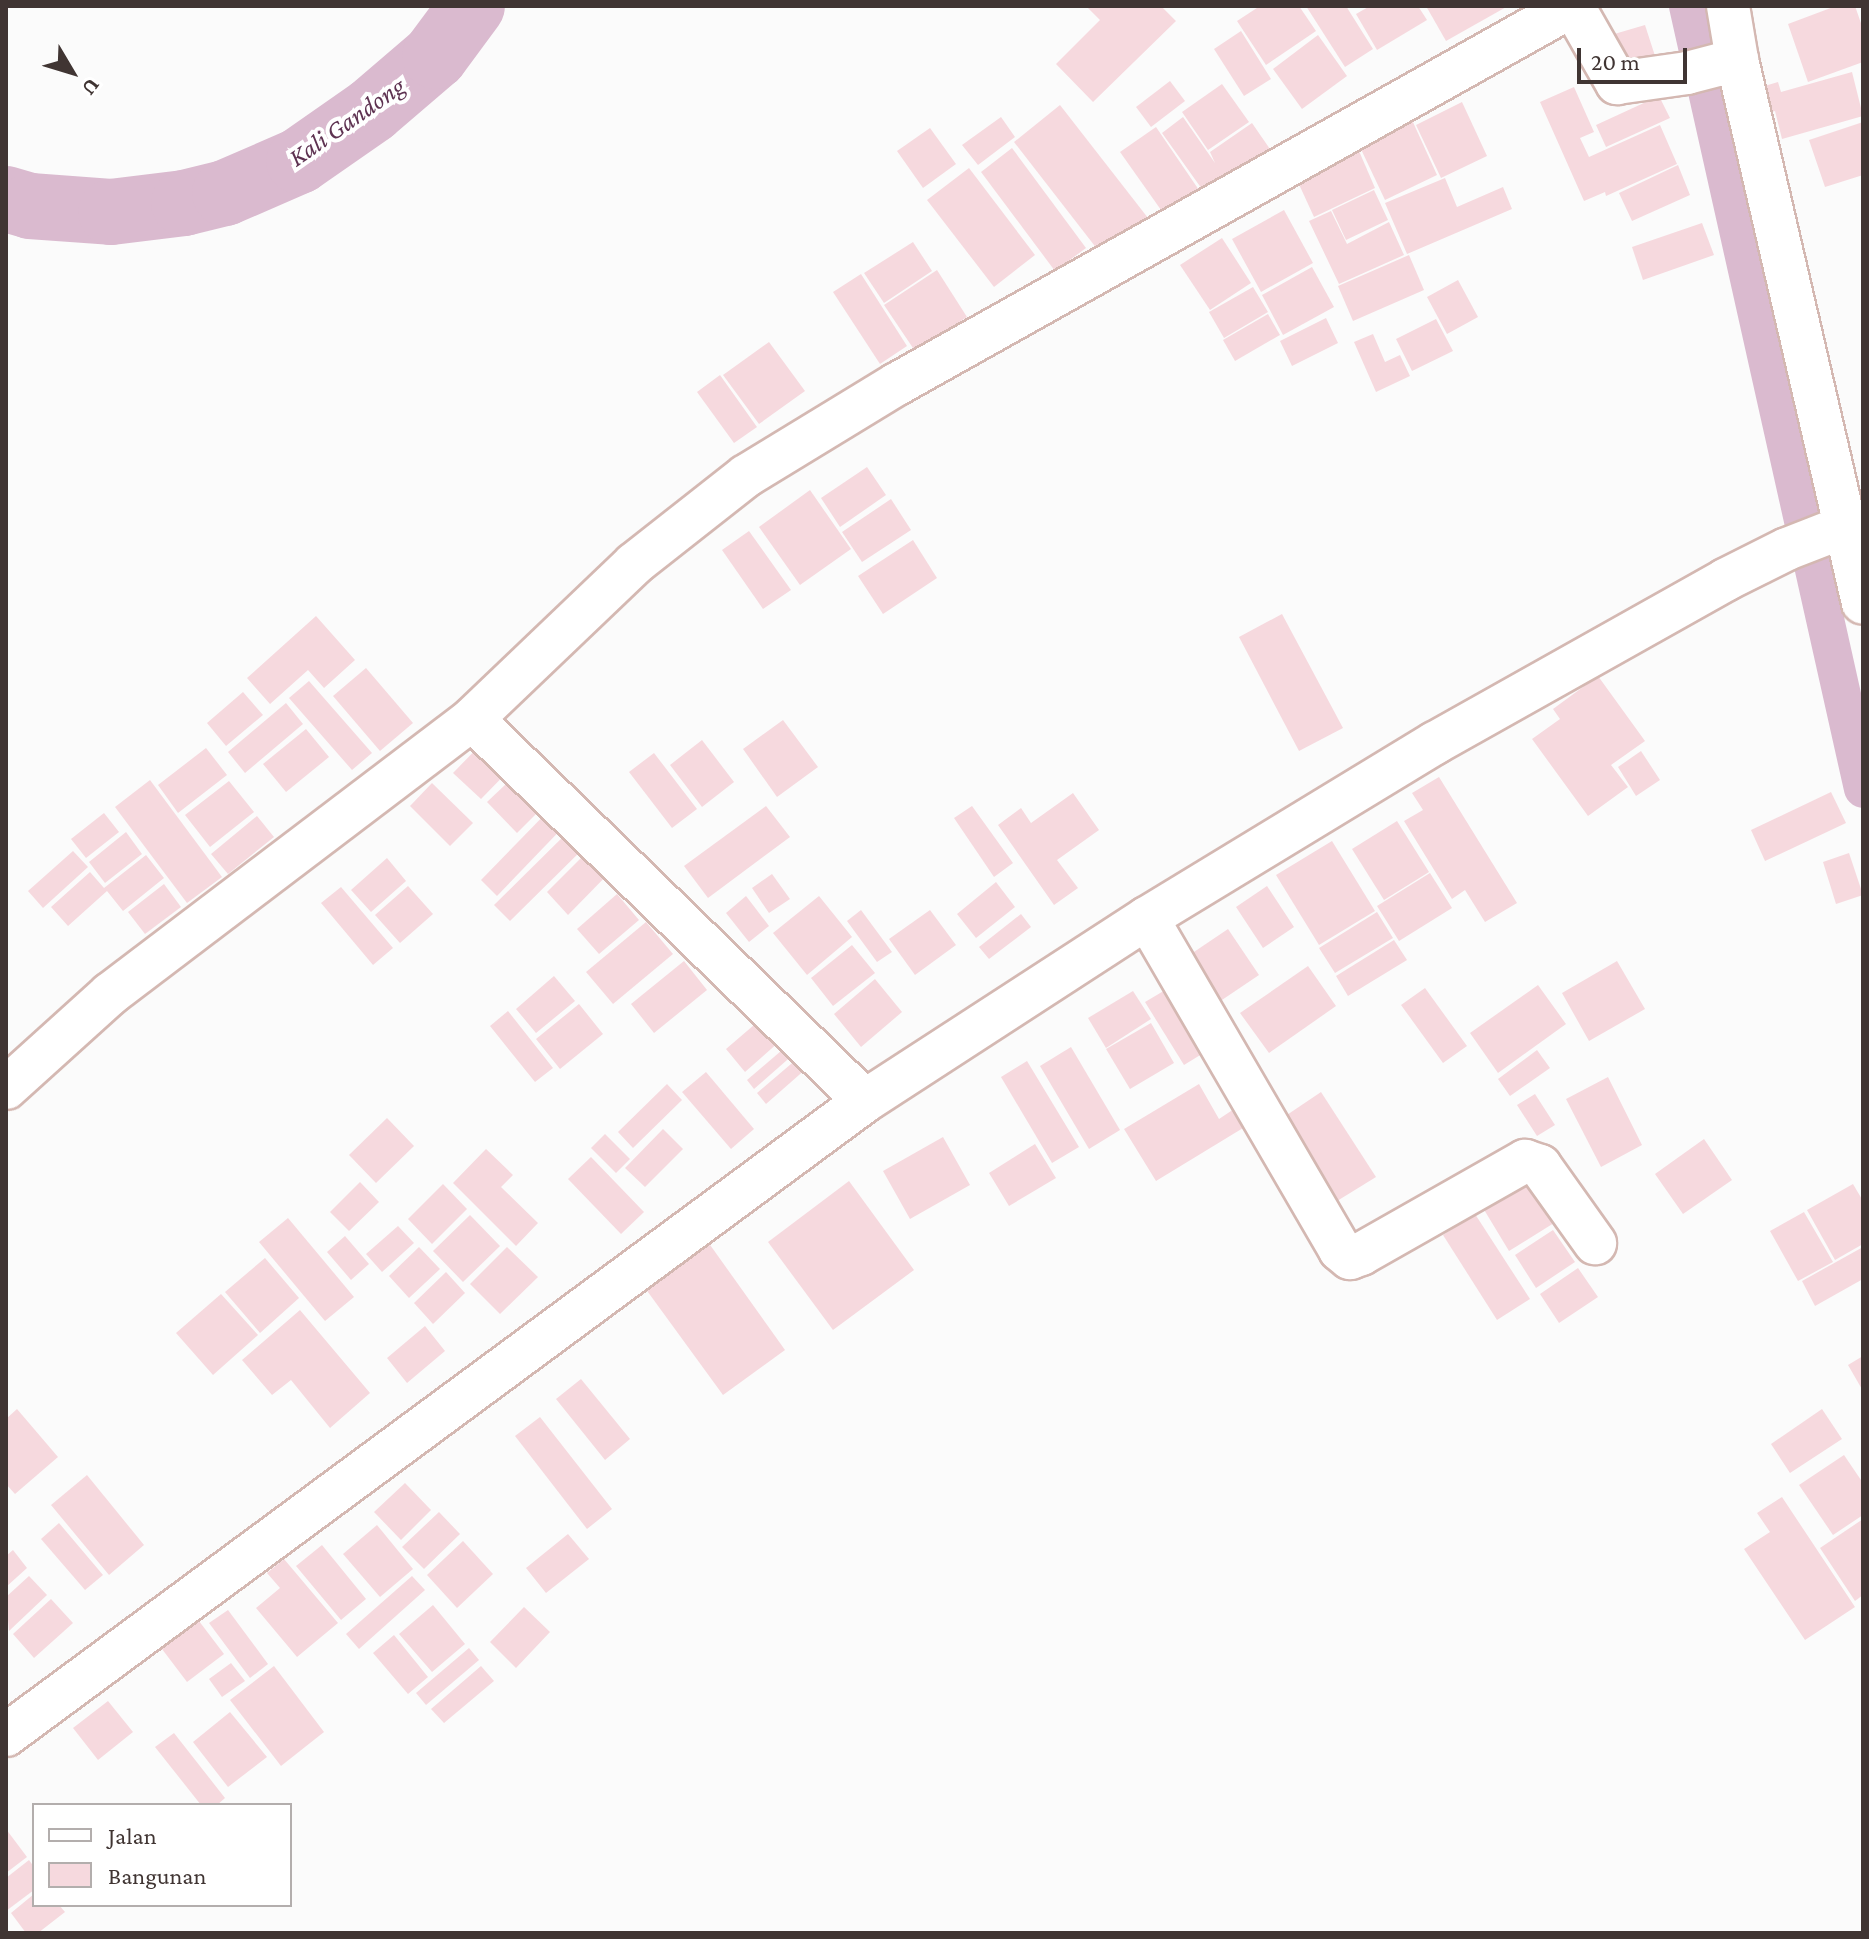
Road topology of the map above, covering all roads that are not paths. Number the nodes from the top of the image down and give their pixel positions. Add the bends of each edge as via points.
1 (1572, 6) edge
2 (1728, 6) edge
3 (1716, 66) junction
4 (1818, 537) junction
5 (1863, 603) edge
6 (472, 719) junction
7 (1147, 918) junction
8 (6, 1088) edge
9 (865, 1101) junction
10 (1595, 1243) dead end
11 (6, 1735) edge

1 - 3 street via 1617,83
1 - 6 street via 897,384 746,476 634,564
2 - 3 street
3 - 4 street
4 - 5 street
4 - 7 street via 1725,580 1435,743
6 - 8 street via 110,994
6 - 9 street
7 - 9 street
7 - 10 street via 1340,1250 1350,1258 1525,1161 1540,1166
9 - 11 street

